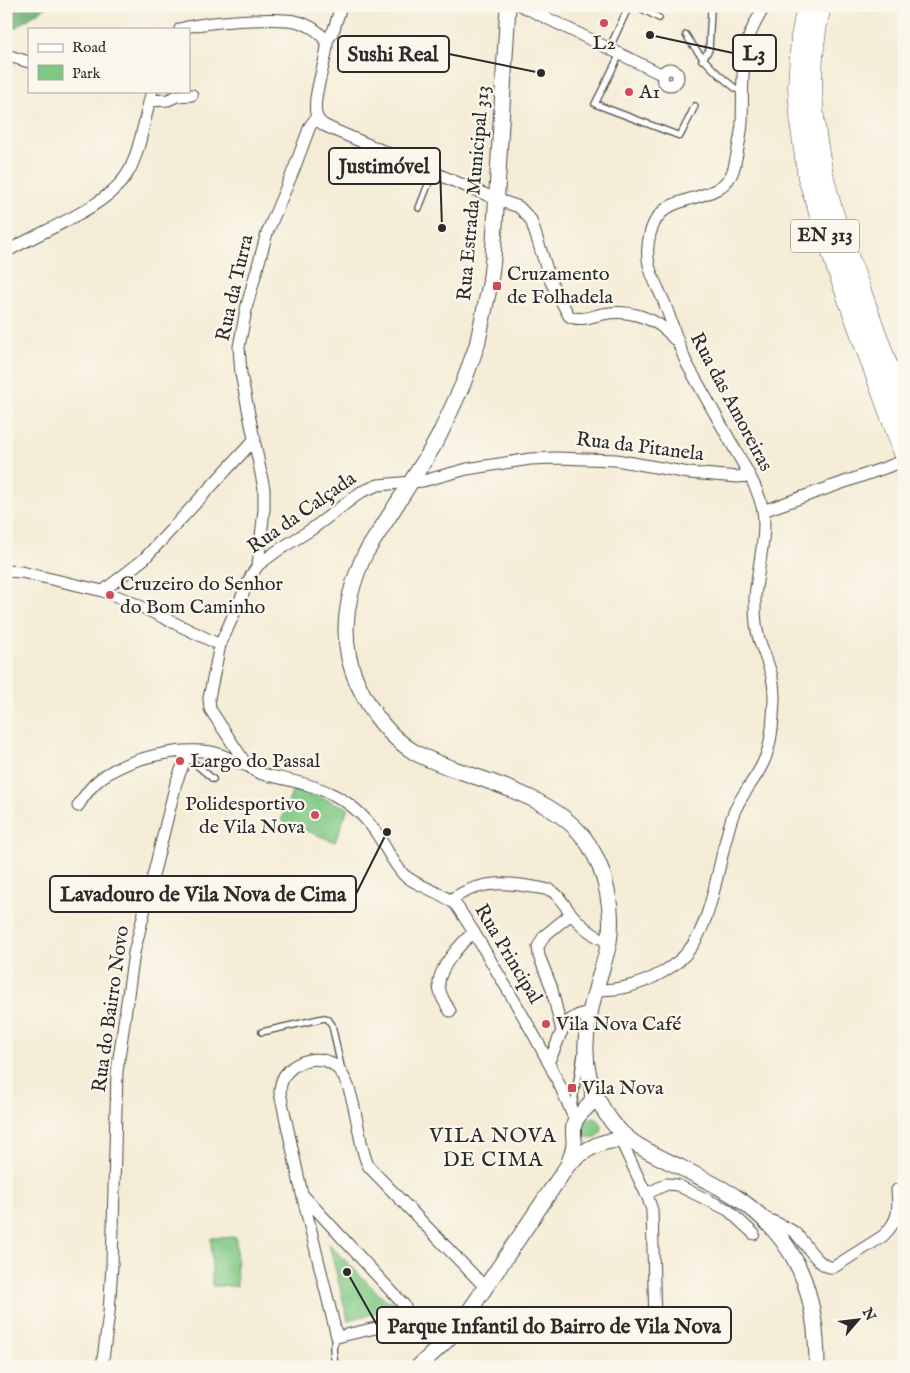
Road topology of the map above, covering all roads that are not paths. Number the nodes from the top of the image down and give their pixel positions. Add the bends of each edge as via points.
1 (341, 6) edge
2 (508, 6) edge
3 (629, 6) edge
4 (637, 6) edge
5 (765, 6) edge
6 (806, 6) edge
7 (822, 6) edge
8 (529, 8) edge
9 (711, 10) dead end
10 (660, 18) dead end
11 (186, 28) edge
12 (686, 35) dead end
13 (326, 42) junction
14 (609, 49) junction
15 (620, 54) junction
16 (6, 55) edge
17 (702, 60) junction
18 (28, 62) edge
19 (663, 75) dead end
20 (742, 94) junction
21 (192, 95) dead end
22 (150, 96) edge
23 (695, 106) dead end
24 (317, 117) junction
25 (434, 172) junction
26 (496, 199) junction
27 (419, 208) dead end
28 (6, 252) edge
29 (678, 344) junction
30 (904, 408) edge
31 (255, 439) junction
32 (904, 456) edge
33 (904, 461) edge
34 (749, 475) junction
35 (409, 483) junction
36 (763, 511) junction
37 (258, 565) junction
38 (6, 571) edge
39 (103, 591) junction
40 (220, 645) junction
41 (187, 754) junction
42 (249, 767) junction
43 (213, 779) dead end
44 (78, 806) dead end
45 (450, 900) junction
46 (571, 914) junction
47 (474, 932) junction
48 (609, 942) junction
49 (595, 990) junction
50 (450, 1011) dead end
51 (590, 1012) junction
52 (562, 1031) junction
53 (262, 1032) dead end
54 (586, 1036) junction
55 (548, 1062) junction
56 (342, 1073) junction
57 (592, 1089) junction
58 (607, 1116) junction
59 (577, 1122) junction
60 (625, 1140) junction
61 (597, 1145) junction
62 (568, 1165) junction
63 (896, 1190) dead end
64 (302, 1194) junction
65 (646, 1194) junction
66 (759, 1215) junction
67 (754, 1234) dead end
68 (486, 1288) junction
69 (655, 1323) dead end
70 (337, 1337) junction
71 (102, 1367) edge
72 (335, 1367) edge
73 (418, 1367) edge
74 (818, 1367) edge

1 - 13 street
2 - 26 main road, Rua Estrada Municipal 313
3 - 14 lane
4 - 10 lane
5 - 20 street, Rua das Amoreiras via 748,39
6 - 32 main road, EN 313 via 797,86 807,178 836,269
7 - 30 main road, EN 313 via 813,69 820,157 837,221
8 - 14 street
9 - 17 lane via 709,50
11 - 13 street via 223,22 290,20 317,30
12 - 17 lane
13 - 24 street via 315,106
14 - 15 street
15 - 19 street
15 - 23 lane via 594,104 680,136
16 - 18 street
17 - 20 lane
20 - 29 street, Rua das Amoreiras via 742,124 737,153 727,180 709,193 669,207 658,216 652,228 648,244 649,265
21 - 22 street via 168,100
22 - 28 street via 133,163 118,186 86,210
24 - 25 street via 328,127
24 - 31 street, Rua da Turra via 310,126 267,233 241,333 241,374
25 - 26 street
25 - 27 lane
26 - 29 street via 519,207 531,220 550,282 569,316 575,319 610,313 640,317 660,325
26 - 35 main road, Rua Estrada Municipal 313 via 490,284 477,345 442,430
29 - 34 street, Rua das Amoreiras
31 - 37 street, Rua da Turra via 264,499
31 - 39 street via 144,559
33 - 36 street
34 - 35 street, Rua da Pitanela via 689,473 616,460 556,458 462,470
34 - 36 street, Rua das Amoreiras
35 - 37 street, Rua da Calçada via 383,484 366,490
35 - 48 main road, Rua Estrada Municipal 313 via 365,554 353,582 346,626 353,672 377,717 414,752 552,808 578,830 592,850 604,878 609,897
36 - 49 street via 756,616 760,642 774,682 769,743 764,762 736,809 709,907 690,949 678,962 648,980 631,987
37 - 40 street, Rua da Calçada
38 - 39 street
39 - 40 street
40 - 42 street, Rua da Calçada via 209,698 210,709
41 - 42 street, Rua Principal via 217,753
41 - 43 lane
41 - 44 street, Rua Principal via 155,756 119,768 99,780
41 - 71 street, Rua do Bairro Novo via 176,783 134,953 117,1072 112,1265
42 - 45 street, Rua Principal via 262,774 312,785 344,799 369,823 404,876
45 - 46 street via 478,886 500,883 553,891
45 - 47 street, Rua Principal
46 - 48 street via 591,934
46 - 52 street via 544,936 538,947 552,986
47 - 50 street via 456,948 439,980 440,991
47 - 55 street, Rua Principal
48 - 49 main road, Rua Estrada Municipal 313
49 - 51 main road, Rua Estrada Municipal 313
51 - 52 street via 570,1019
51 - 54 main road, Rua Estrada Municipal 313
52 - 55 street
53 - 56 lane via 328,1019
54 - 57 main road, Rua Estrada Municipal 313 via 586,1064
54 - 59 lane via 573,1104
55 - 59 street, Rua Principal
56 - 64 street via 332,1063 314,1060 292,1068 281,1083 280,1099
56 - 68 street via 348,1084 369,1167
57 - 58 main road, Rua Estrada Municipal 313
57 - 59 main road via 592,1099
58 - 59 main road via 593,1108
58 - 60 main road, Rua Estrada Municipal 313
58 - 61 main road via 611,1132
59 - 61 main road via 580,1142
59 - 62 main road
60 - 61 main road
60 - 65 street
60 - 66 main road, Rua Estrada Municipal 313 via 729,1193
61 - 62 main road
62 - 68 main road
63 - 66 street via 898,1213 889,1230 830,1268 822,1265 793,1232
64 - 70 street
64 - 70 street via 407,1312 405,1318 397,1323
65 - 67 street via 674,1184 728,1210
65 - 69 street via 654,1219
66 - 74 main road, Rua Estrada Municipal 313 via 787,1247 805,1281 815,1320
68 - 73 main road via 448,1339
70 - 72 lane via 333,1348

